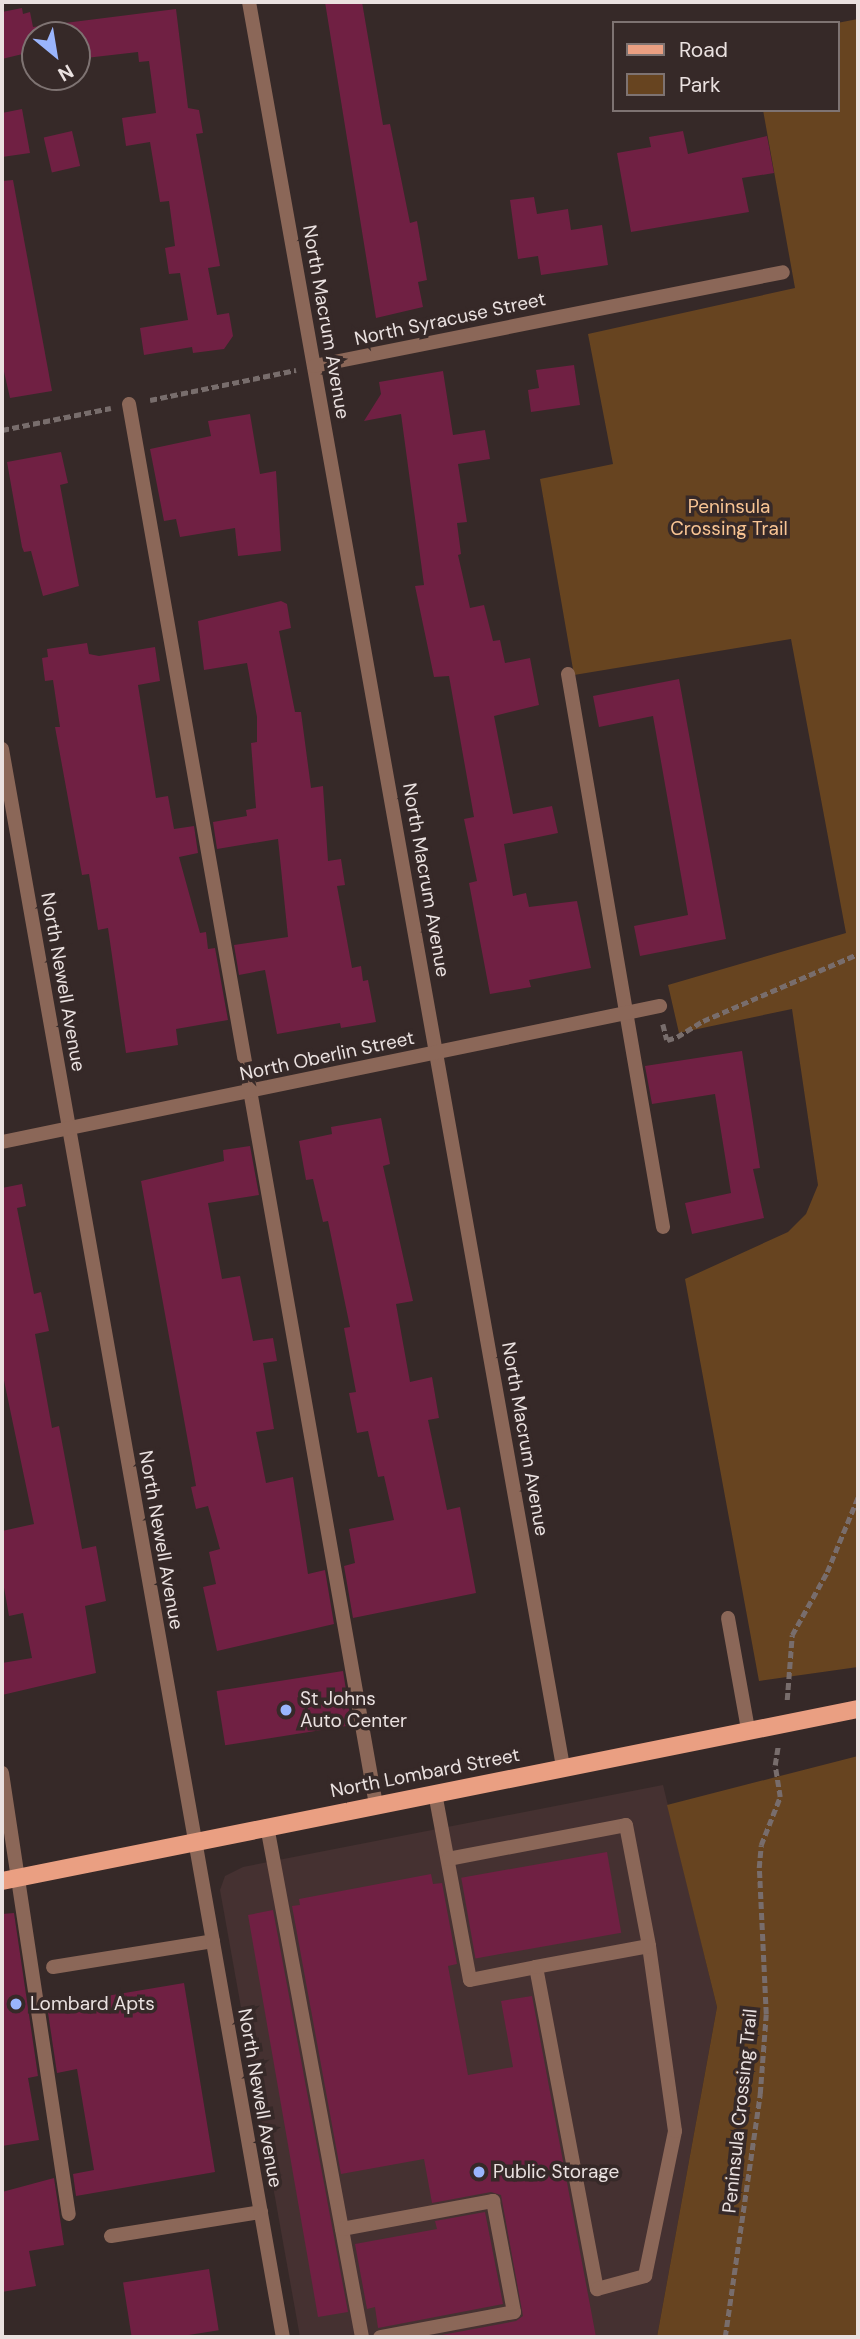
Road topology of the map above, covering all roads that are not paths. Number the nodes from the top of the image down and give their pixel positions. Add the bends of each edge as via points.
1 (249, 2) edge
2 (783, 272) dead end
3 (314, 366) junction
4 (129, 404) road end
5 (568, 674) dead end
6 (2, 749) edge
7 (660, 1006) road end
8 (628, 1013) junction
9 (437, 1053) junction
10 (251, 1092) junction
11 (69, 1129) junction
12 (2, 1142) edge
13 (663, 1227) dead end
14 (728, 1618) dead end
15 (858, 1709) edge
16 (748, 1729) junction
17 (563, 1766) junction
18 (2, 1773) edge
19 (435, 1793) junction
20 (376, 1805) junction
21 (267, 1826) junction
22 (194, 1840) junction
23 (448, 1859) junction
24 (21, 1877) junction
25 (2, 1881) edge
26 (213, 1941) junction
27 (649, 1946) junction
28 (53, 1967) dead end
29 (536, 1967) junction
30 (261, 2212) junction
31 (69, 2214) dead end
32 (342, 2229) junction
33 (111, 2236) dead end
34 (283, 2337) edge
35 (362, 2337) edge
36 (380, 2337) edge

1 - 3 street, North Macrum Avenue
2 - 3 street, North Syracuse Street
3 - 9 street, North Macrum Avenue
4 - 10 street
5 - 8 street
6 - 11 street, North Newell Avenue
7 - 8 street, North Oberlin Street
8 - 9 street, North Oberlin Street
8 - 13 street
9 - 10 street, North Oberlin Street
9 - 17 street, North Macrum Avenue
10 - 11 street, North Oberlin Street
10 - 20 street
11 - 12 street, North Oberlin Street
11 - 22 street, North Newell Avenue
14 - 16 street
15 - 16 main road, North Lombard Street
16 - 17 main road, North Lombard Street
17 - 19 main road, North Lombard Street
18 - 24 street
19 - 20 main road, North Lombard Street
19 - 23 street
20 - 21 main road, North Lombard Street
21 - 22 main road, North Lombard Street
21 - 32 street
22 - 24 main road, North Lombard Street
22 - 26 street, North Newell Avenue
23 - 27 street via 626,1825
23 - 29 street via 470,1980
24 - 25 main road, North Lombard Street
24 - 31 street
26 - 28 street
26 - 30 street, North Newell Avenue
27 - 29 street
27 - 29 street via 675,2131 645,2276 597,2288
30 - 33 street
30 - 34 street, North Newell Avenue
32 - 35 street
32 - 36 street via 493,2201 514,2312

